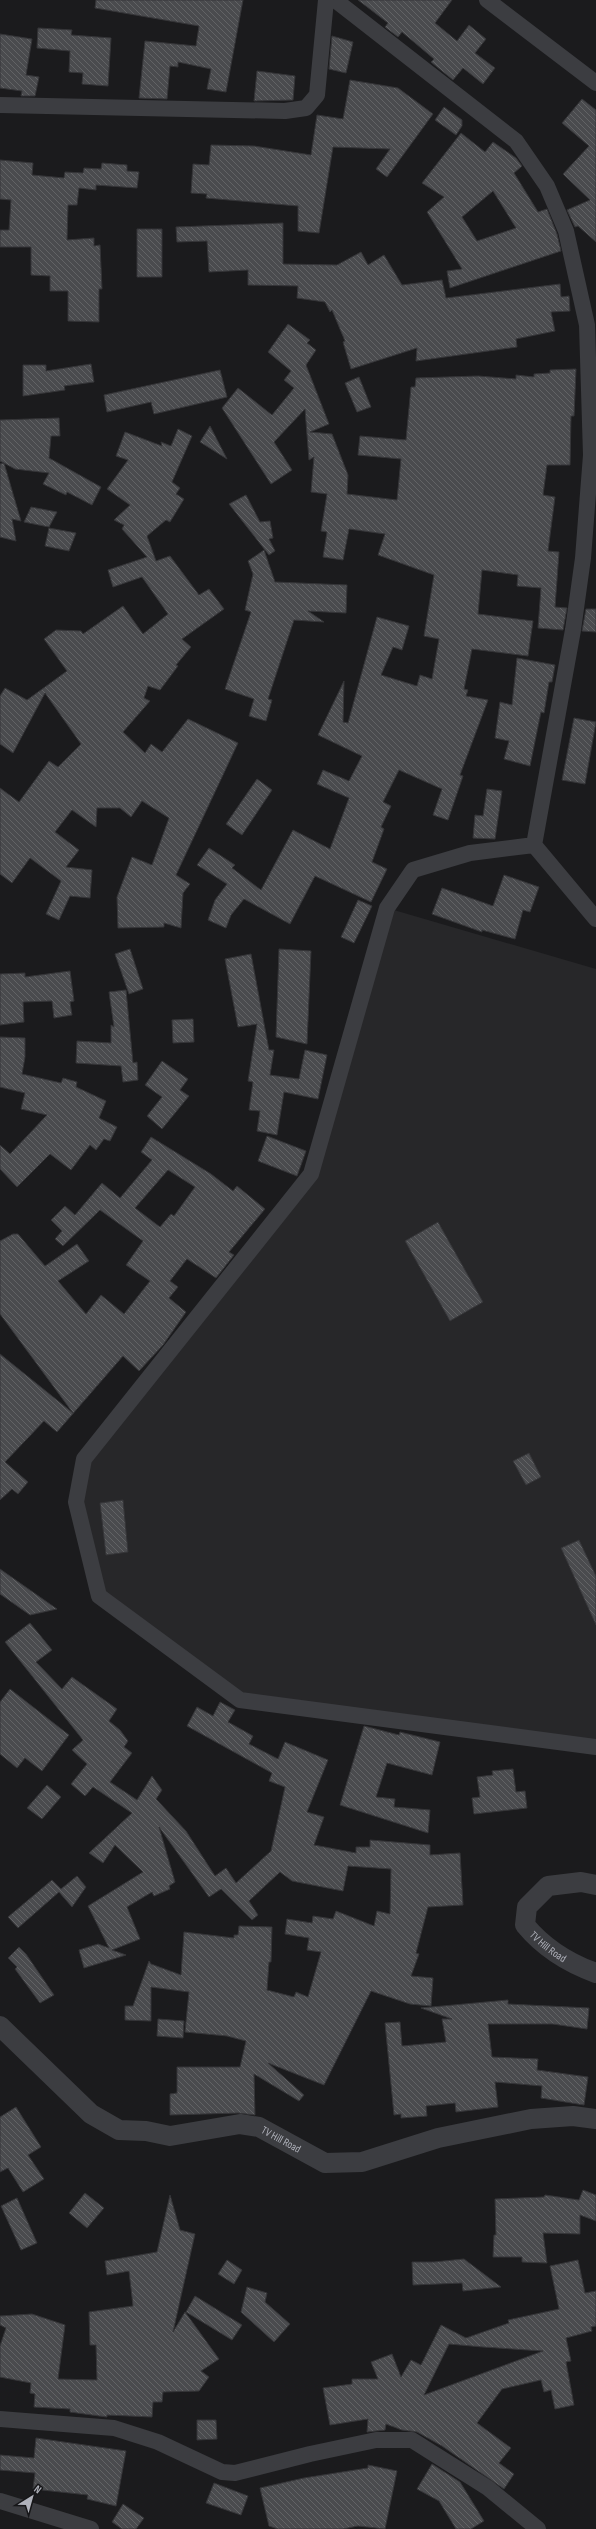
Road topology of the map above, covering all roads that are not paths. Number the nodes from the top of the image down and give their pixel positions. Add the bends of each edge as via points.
1 (326, 0) edge
2 (335, 0) edge
3 (487, 0) edge
4 (596, 83) edge
5 (0, 105) edge
6 (594, 455) edge
7 (534, 844) junction
8 (596, 919) edge
9 (596, 1747) edge
10 (596, 1885) edge
11 (596, 1973) edge
12 (0, 2026) edge
13 (596, 2119) edge
14 (0, 2419) edge
15 (0, 2501) edge
16 (91, 2529) edge
17 (538, 2529) edge

1 - 5 street via 317,95 306,108 285,111
2 - 6 street via 516,141 548,186 566,231 587,325
3 - 4 street
6 - 7 street via 573,630
7 - 8 street
7 - 9 street via 470,853 413,870 387,908 311,1174 84,1459 76,1502 99,1596 240,1700
10 - 11 street, TV Hill Road via 581,1882 548,1886 527,1907 525,1925 539,1942 575,1966
12 - 13 street, TV Hill Road via 91,2114 119,2130 146,2130 170,2136 240,2124 259,2127 325,2163 362,2162 438,2138 531,2119 573,2116
14 - 17 street via 114,2428 158,2442 222,2472 235,2473 376,2440 412,2440 488,2488
15 - 16 street

